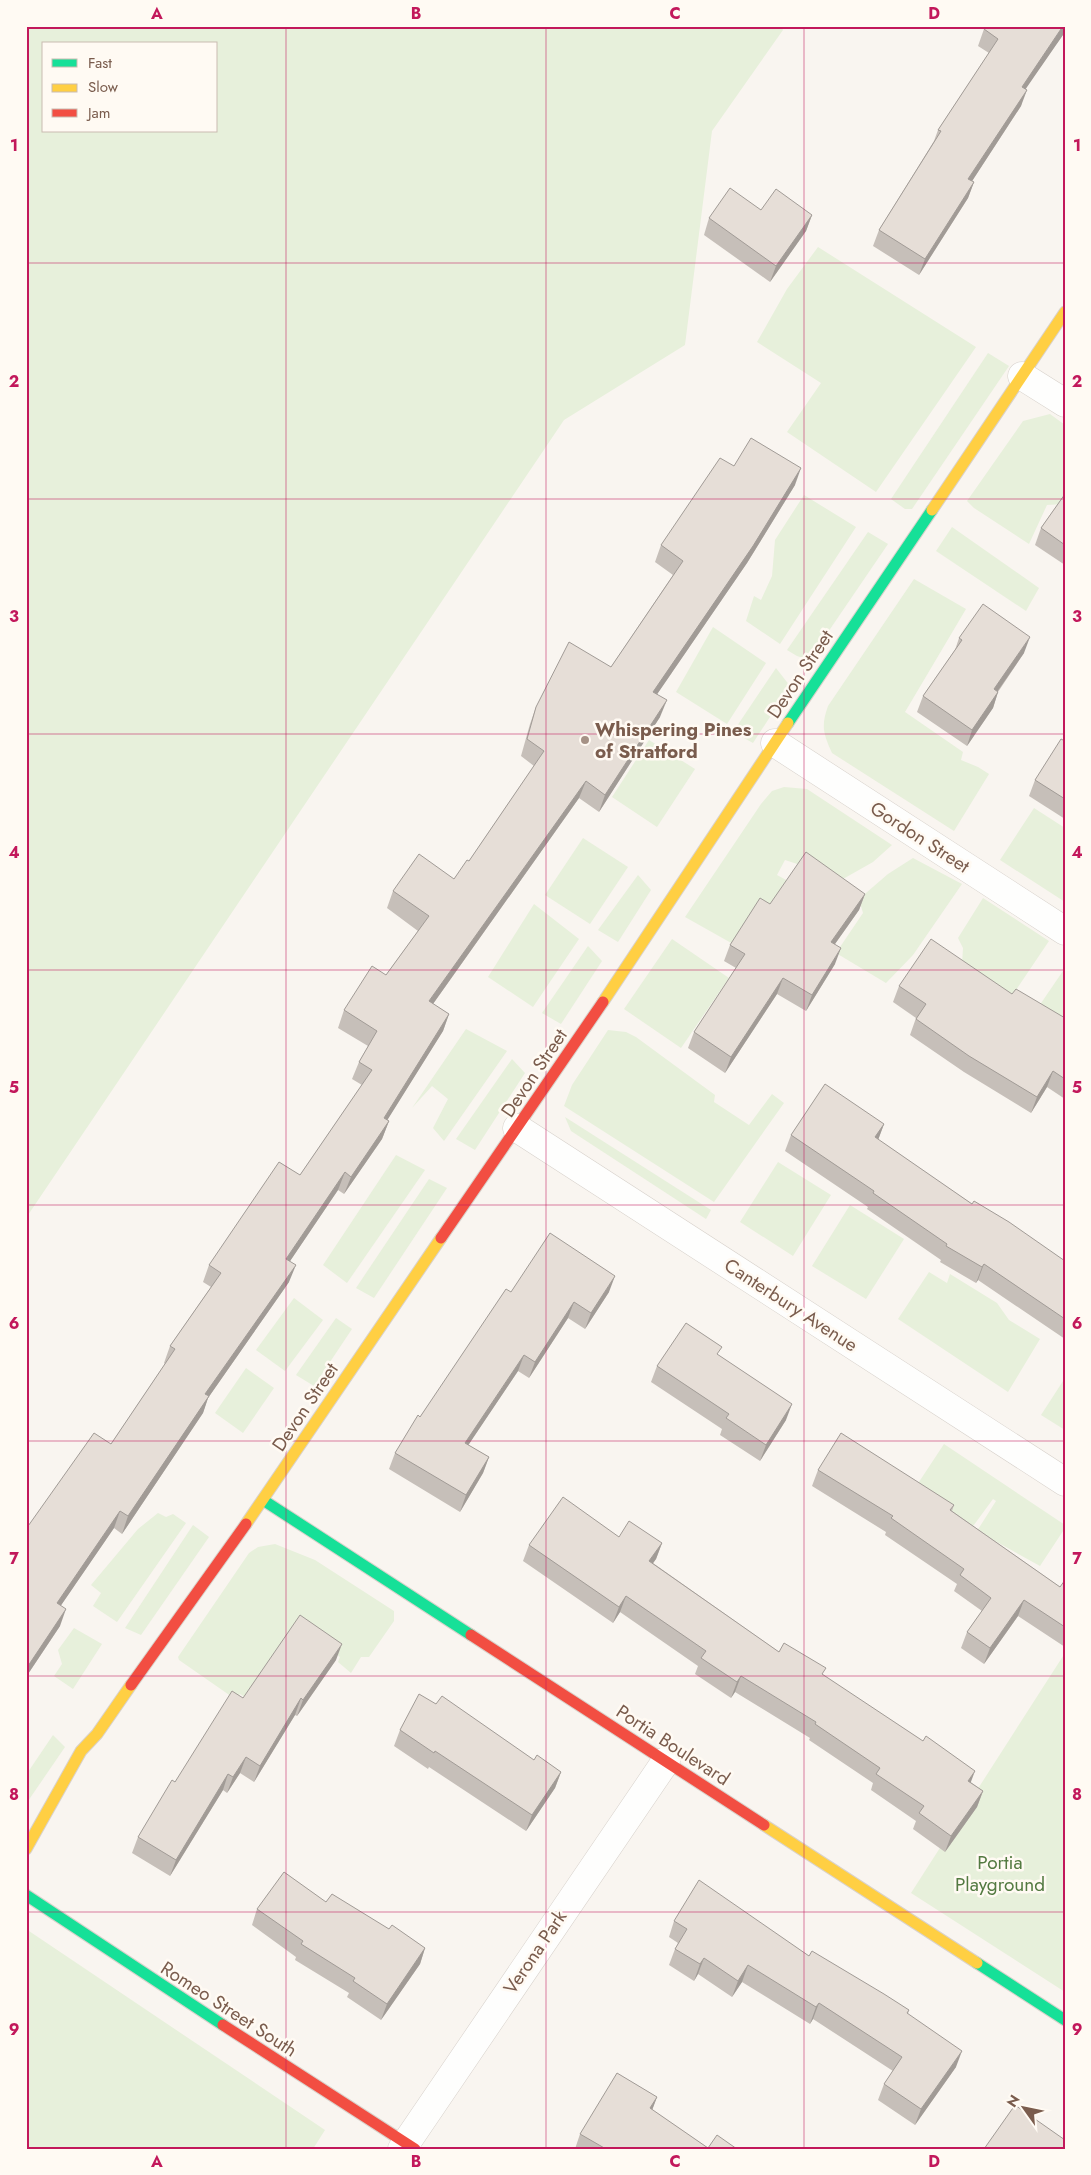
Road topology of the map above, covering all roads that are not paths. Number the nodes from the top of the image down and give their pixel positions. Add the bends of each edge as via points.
1 (1065, 312) edge
2 (1022, 376) junction
3 (1065, 404) edge
4 (774, 743) junction
5 (1065, 931) edge
6 (517, 1128) junction
7 (1065, 1482) edge
8 (263, 1500) junction
9 (666, 1761) junction
10 (26, 1849) edge
11 (26, 1895) edge
12 (1065, 2020) edge
13 (408, 2147) edge

1 - 2 street, Devon Street
2 - 3 street
2 - 4 street, Devon Street
4 - 5 street, Gordon Street
4 - 6 street, Devon Street
6 - 7 street, Canterbury Avenue
6 - 8 street, Devon Street
8 - 9 street, Portia Boulevard
8 - 10 street, Devon Street via 97,1734 81,1751
9 - 12 street, Portia Boulevard
9 - 13 street, Verona Park
11 - 13 street, Romeo Street South

